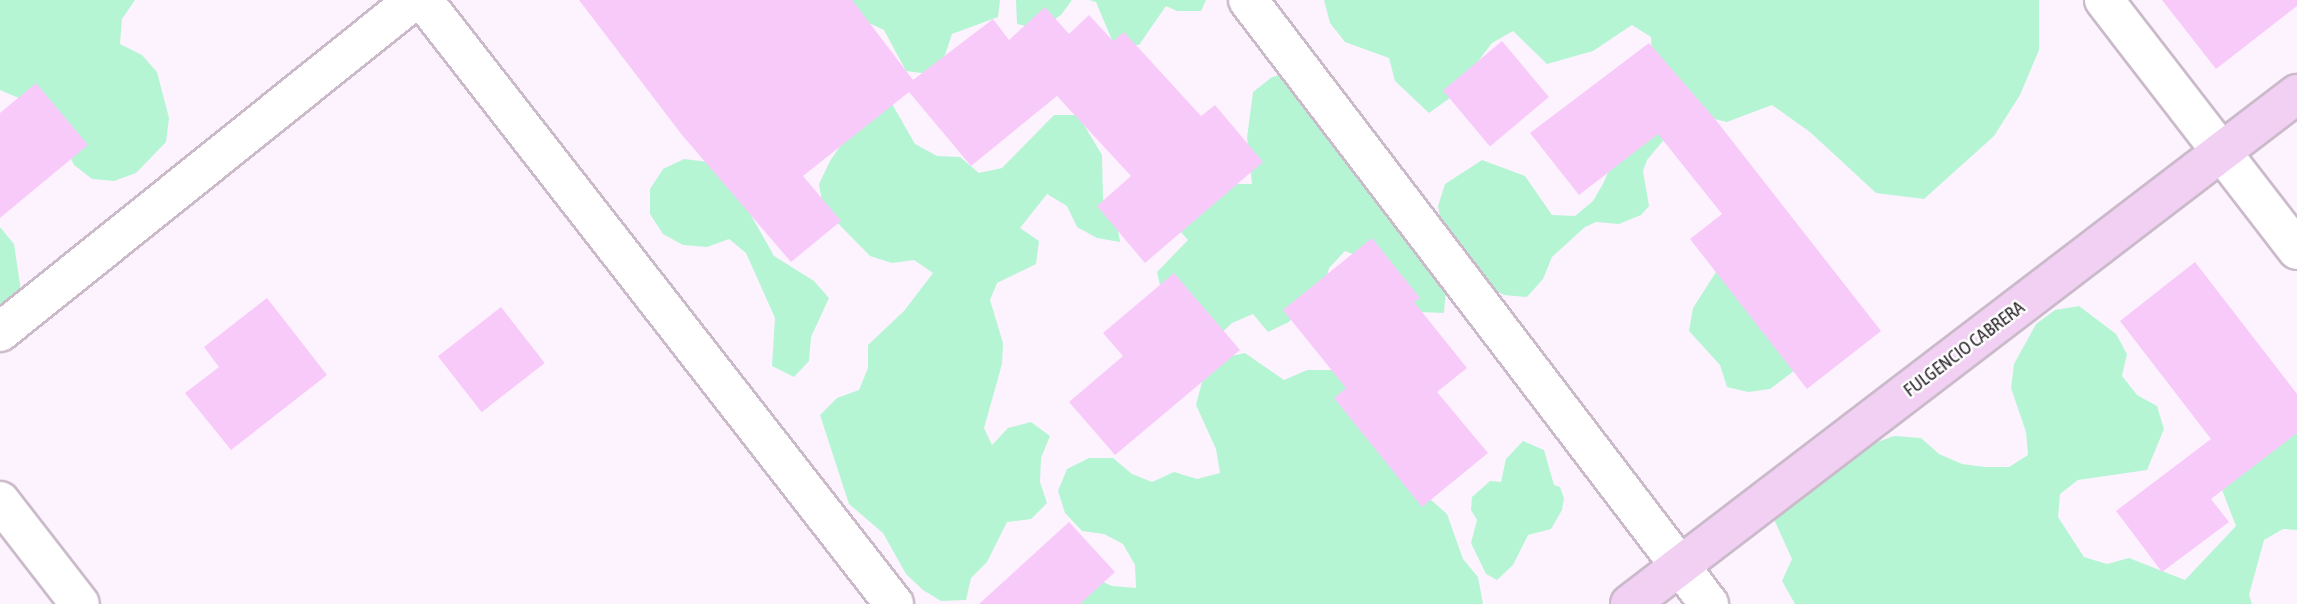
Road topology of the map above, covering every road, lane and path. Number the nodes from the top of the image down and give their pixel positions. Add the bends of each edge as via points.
1 (414, 0) edge
2 (423, 0) edge
3 (1248, 0) edge
4 (2104, 0) edge
5 (2297, 94) edge
6 (2223, 153) junction
7 (2297, 250) edge
8 (0, 332) edge
9 (0, 501) edge
10 (1679, 565) junction
11 (80, 604) edge
12 (894, 604) edge
13 (1630, 604) edge
14 (1709, 604) edge

1 - 8 street
2 - 12 street
3 - 10 street
4 - 6 street
5 - 6 main road, FULGENCIO CABRERA
6 - 7 street
6 - 10 main road, FULGENCIO CABRERA
9 - 11 street
10 - 13 main road, FULGENCIO CABRERA
10 - 14 street

